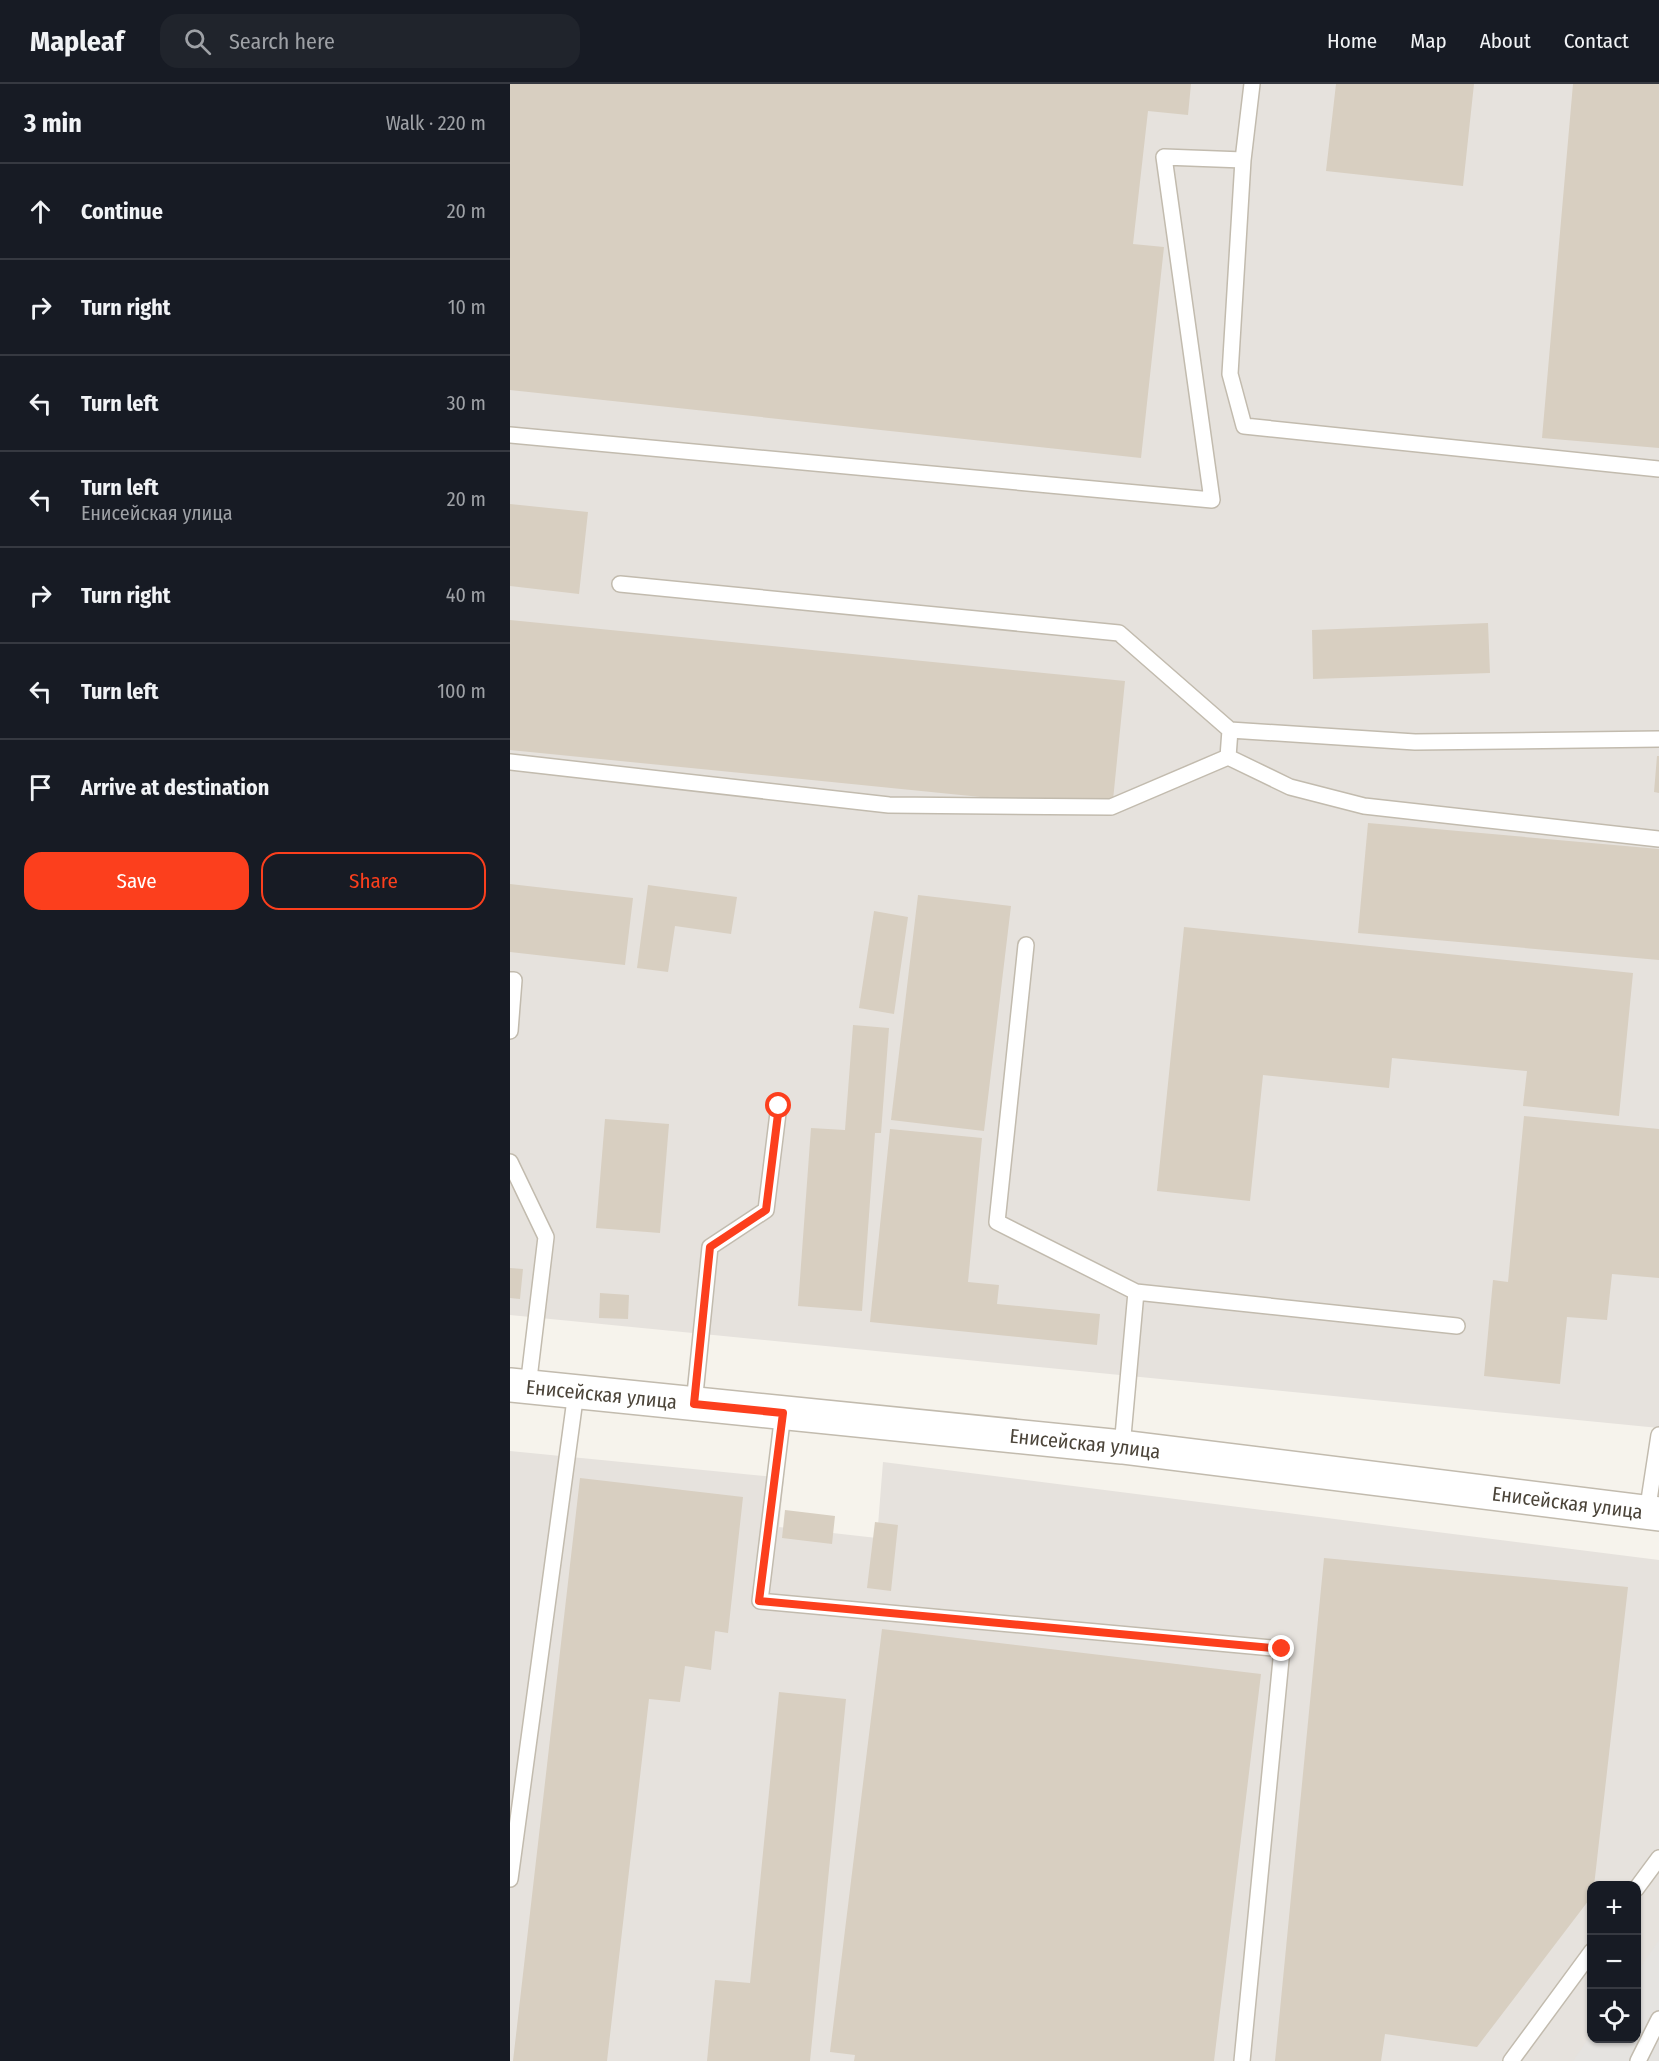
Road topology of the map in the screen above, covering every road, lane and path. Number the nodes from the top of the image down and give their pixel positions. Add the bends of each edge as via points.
1 (1252, 84) edge
2 (1243, 160) junction
3 (510, 435) edge
4 (1659, 469) edge
5 (620, 584) dead end
6 (1230, 730) junction
7 (1659, 739) edge
8 (1228, 757) junction
9 (510, 762) edge
10 (1659, 839) edge
11 (1026, 945) dead end
12 (510, 980) edge
13 (510, 1032) edge
14 (779, 1106) dead end
15 (510, 1162) edge
16 (1136, 1292) junction
17 (1457, 1326) dead end
18 (519, 1386) edge
19 (576, 1392) junction
20 (694, 1404) junction
21 (783, 1413) junction
22 (1659, 1435) edge
23 (1122, 1447) junction
24 (1653, 1514) edge
25 (1659, 1858) edge
26 (510, 1879) edge
27 (1641, 1882) edge
28 (1587, 1958) edge
29 (1659, 2019) edge
30 (1242, 2061) edge
31 (1511, 2061) edge
32 (1638, 2061) edge

1 - 2 lane
2 - 3 lane via 1164,157 1212,500
2 - 4 lane via 1230,374 1244,426
5 - 6 lane via 1119,633
6 - 7 lane via 1415,742
6 - 8 lane
8 - 9 lane via 1111,807 889,805
8 - 10 lane via 1290,787 1364,806
11 - 16 lane via 997,1222
12 - 13 lane via 514,980
14 - 20 lane via 766,1210 710,1247
15 - 18 lane via 546,1237
16 - 17 lane
16 - 23 lane
18 - 19 street, Енисейская улица
19 - 20 street, Енисейская улица
19 - 26 lane
20 - 21 street, Енисейская улица
21 - 23 street, Енисейская улица
21 - 30 lane via 759,1601 1282,1649
22 - 24 lane
23 - 24 street, Енисейская улица
25 - 27 lane
28 - 31 lane
29 - 32 lane

